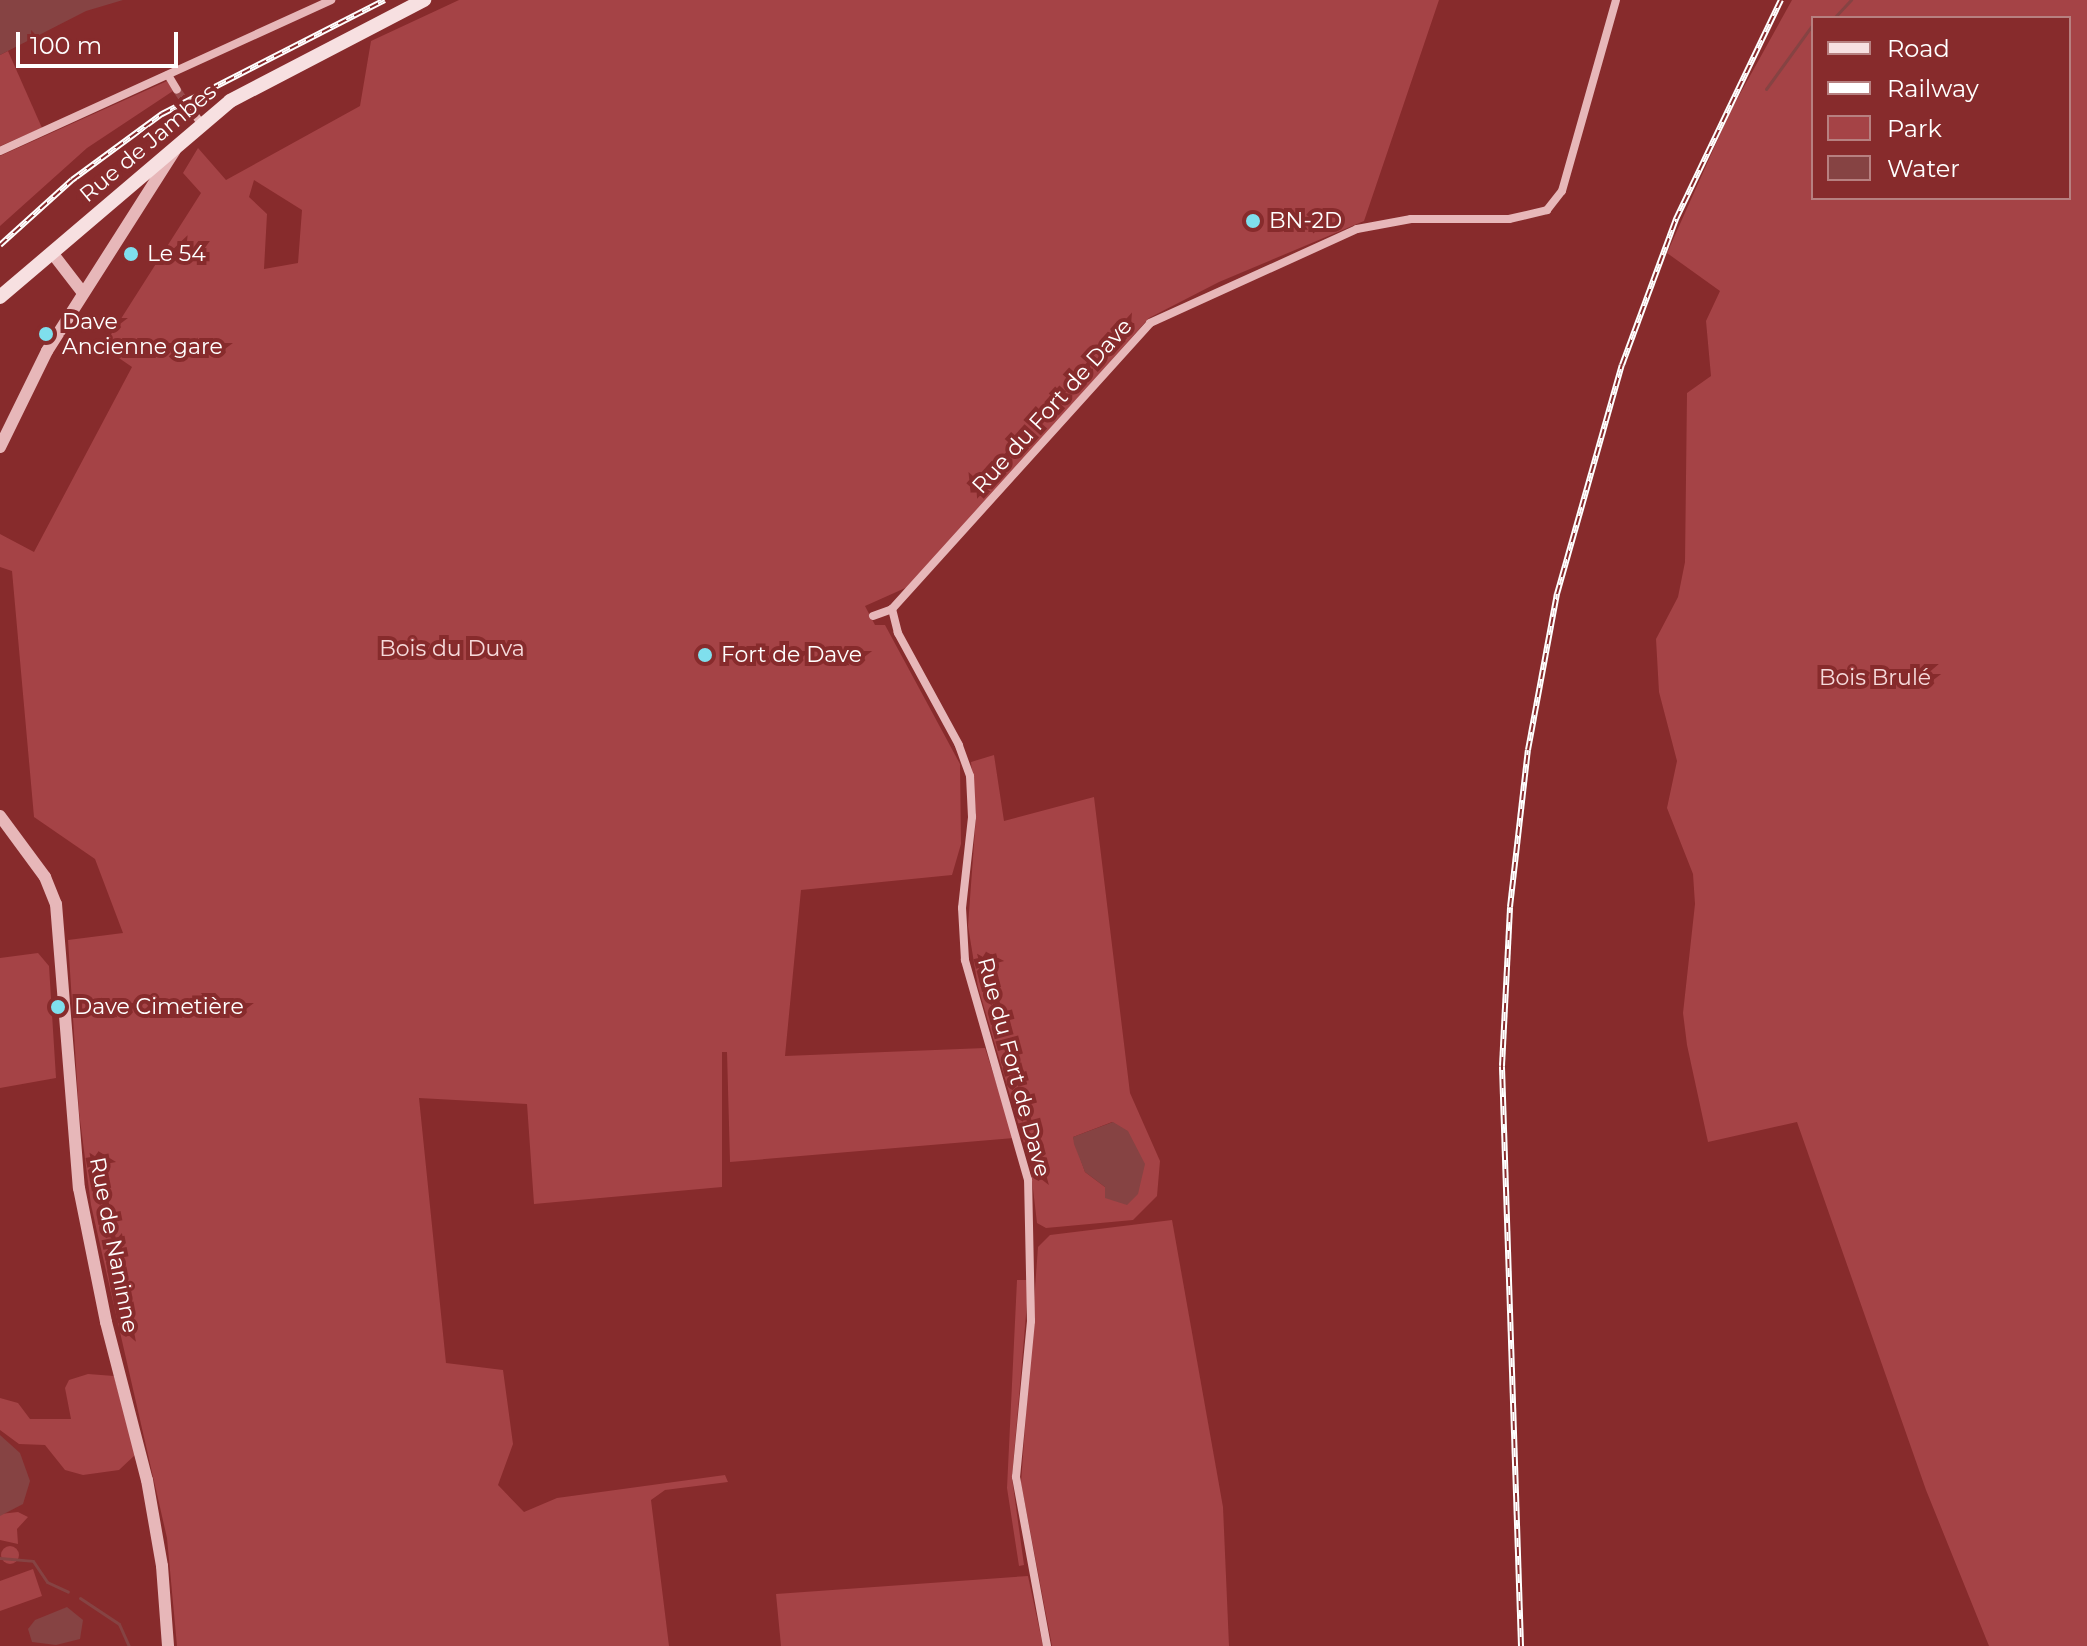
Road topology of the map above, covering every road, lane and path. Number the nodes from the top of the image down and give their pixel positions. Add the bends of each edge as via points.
1 (331, 0) edge
2 (424, 0) edge
3 (1616, 0) edge
4 (168, 75) junction
5 (177, 90) tunnel mouth
6 (187, 105) tunnel mouth
7 (201, 123) junction
8 (178, 143) junction
9 (0, 151) edge
10 (53, 254) junction
11 (83, 293) junction
12 (0, 297) edge
13 (0, 447) edge
14 (892, 609) junction
15 (873, 616) dead end
16 (0, 816) edge
17 (168, 1646) edge
18 (1047, 1646) edge

1 - 4 street
2 - 7 main road, Rue de Jambes via 258,84
3 - 14 street, Rue du Fort de Dave via 1562,191 1547,210 1509,219 1411,219 1357,229 1150,323
4 - 5 street
4 - 9 street
6 - 7 street
7 - 8 main road, Rue de Jambes
8 - 10 main road, Rue de Jambes
8 - 11 street
10 - 11 street
10 - 12 main road, Rue de Jambes
11 - 13 street via 47,351
14 - 15 street, Rue du Fort de Dave
14 - 18 street, Rue du Fort de Dave via 898,633 959,745 970,776 972,817 962,908 965,960 1028,1180 1031,1321 1016,1477
16 - 17 street, Rue de Naninne via 45,877 56,904 79,1188 147,1480 162,1566

